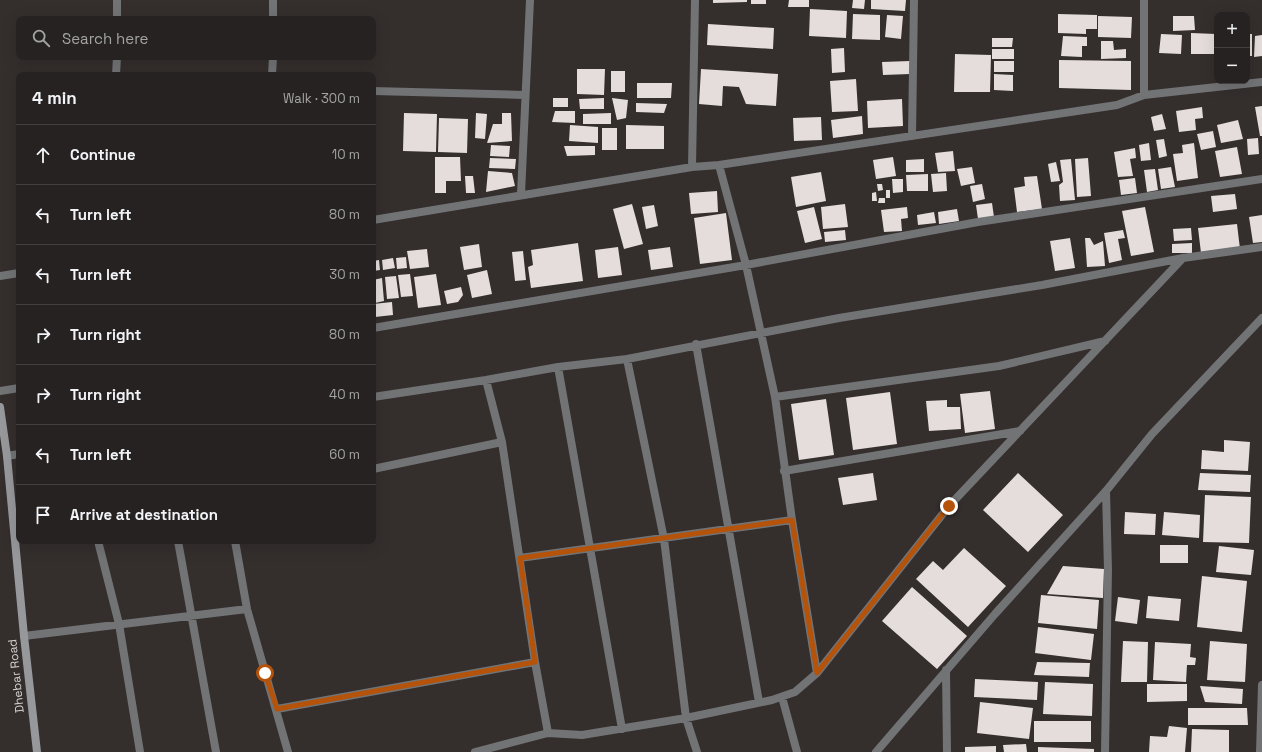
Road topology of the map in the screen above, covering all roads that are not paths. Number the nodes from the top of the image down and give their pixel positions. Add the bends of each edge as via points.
1 (117, 0) edge
2 (273, 0) edge
3 (530, 0) edge
4 (695, 0) edge
5 (914, 0) edge
6 (1144, 0) edge
7 (117, 16) edge
8 (273, 16) edge
9 (117, 60) edge
10 (273, 60) edge
11 (116, 72) edge
12 (272, 72) edge
13 (1262, 82) edge
14 (376, 91) edge
15 (525, 95) junction
16 (1144, 95) junction
17 (912, 136) junction
18 (719, 165) junction
19 (692, 167) junction
20 (1262, 179) edge
21 (521, 194) junction
22 (376, 219) edge
23 (1262, 246) edge
24 (1183, 258) junction
25 (746, 265) junction
26 (16, 274) edge
27 (0, 276) edge
28 (1262, 318) edge
29 (376, 327) edge
30 (761, 333) junction
31 (1106, 341) junction
32 (696, 344) junction
33 (627, 359) junction
34 (558, 367) junction
35 (486, 380) junction
36 (16, 388) edge
37 (0, 391) edge
38 (376, 397) edge
39 (775, 397) junction
40 (0, 407) edge
41 (1020, 432) junction
42 (502, 442) junction
43 (16, 454) edge
44 (7, 456) junction
45 (376, 468) edge
46 (784, 471) junction
47 (1106, 491) junction
48 (792, 520) junction
49 (730, 528) junction
50 (664, 539) junction
51 (99, 544) edge
52 (179, 544) edge
53 (236, 544) edge
54 (591, 548) junction
55 (520, 558) junction
56 (248, 609) junction
57 (192, 616) junction
58 (119, 624) junction
59 (24, 636) junction
60 (535, 662) junction
61 (946, 670) junction
62 (817, 673) junction
63 (1262, 685) edge
64 (782, 697) junction
65 (759, 702) junction
66 (277, 709) junction
67 (686, 718) junction
68 (622, 729) junction
69 (548, 733) junction
70 (37, 752) edge
71 (140, 752) edge
72 (216, 752) edge
73 (288, 752) edge
74 (475, 752) edge
75 (697, 752) edge
76 (797, 752) edge
77 (876, 752) edge
78 (947, 752) edge
79 (1105, 752) edge
80 (1260, 752) edge

1 - 7 street
2 - 8 street
3 - 15 street
4 - 19 street
5 - 17 street
6 - 16 street
9 - 11 street
10 - 12 street
13 - 16 street
14 - 15 street
15 - 21 street
16 - 17 street via 1117,105
17 - 18 street
18 - 19 street
18 - 25 street
19 - 21 street
20 - 25 street via 978,222
21 - 22 street
23 - 24 street
24 - 30 street via 1042,286
24 - 31 street
25 - 29 street
25 - 30 street
26 - 27 street
28 - 47 street via 1152,434
30 - 32 street
30 - 39 street
31 - 39 street via 999,366
31 - 41 street
32 - 33 street
32 - 49 street
33 - 34 street
33 - 50 street
34 - 35 street
34 - 54 street
35 - 38 street
35 - 42 street
36 - 37 street
39 - 46 street
40 - 44 street, Dhebar Road
41 - 46 street
41 - 62 street via 949,506
42 - 45 street
42 - 55 street
43 - 44 street
44 - 59 street, Dhebar Road
46 - 48 street
47 - 61 street
47 - 79 street via 1108,570
48 - 49 street
48 - 62 street
49 - 50 street
49 - 65 street
50 - 54 street
50 - 67 street
51 - 58 street
52 - 57 street
53 - 56 street
54 - 55 street
54 - 68 street
55 - 60 street
56 - 57 street
56 - 66 street
57 - 58 street
57 - 72 street
58 - 59 street
58 - 71 street
59 - 70 street, Dhebar Road
60 - 66 street
60 - 69 street
61 - 77 street
61 - 78 street
62 - 64 street via 795,692
63 - 80 street
64 - 65 street
64 - 76 street
65 - 67 street
66 - 73 street
67 - 68 street
67 - 75 street
68 - 69 street via 582,735
69 - 74 street

